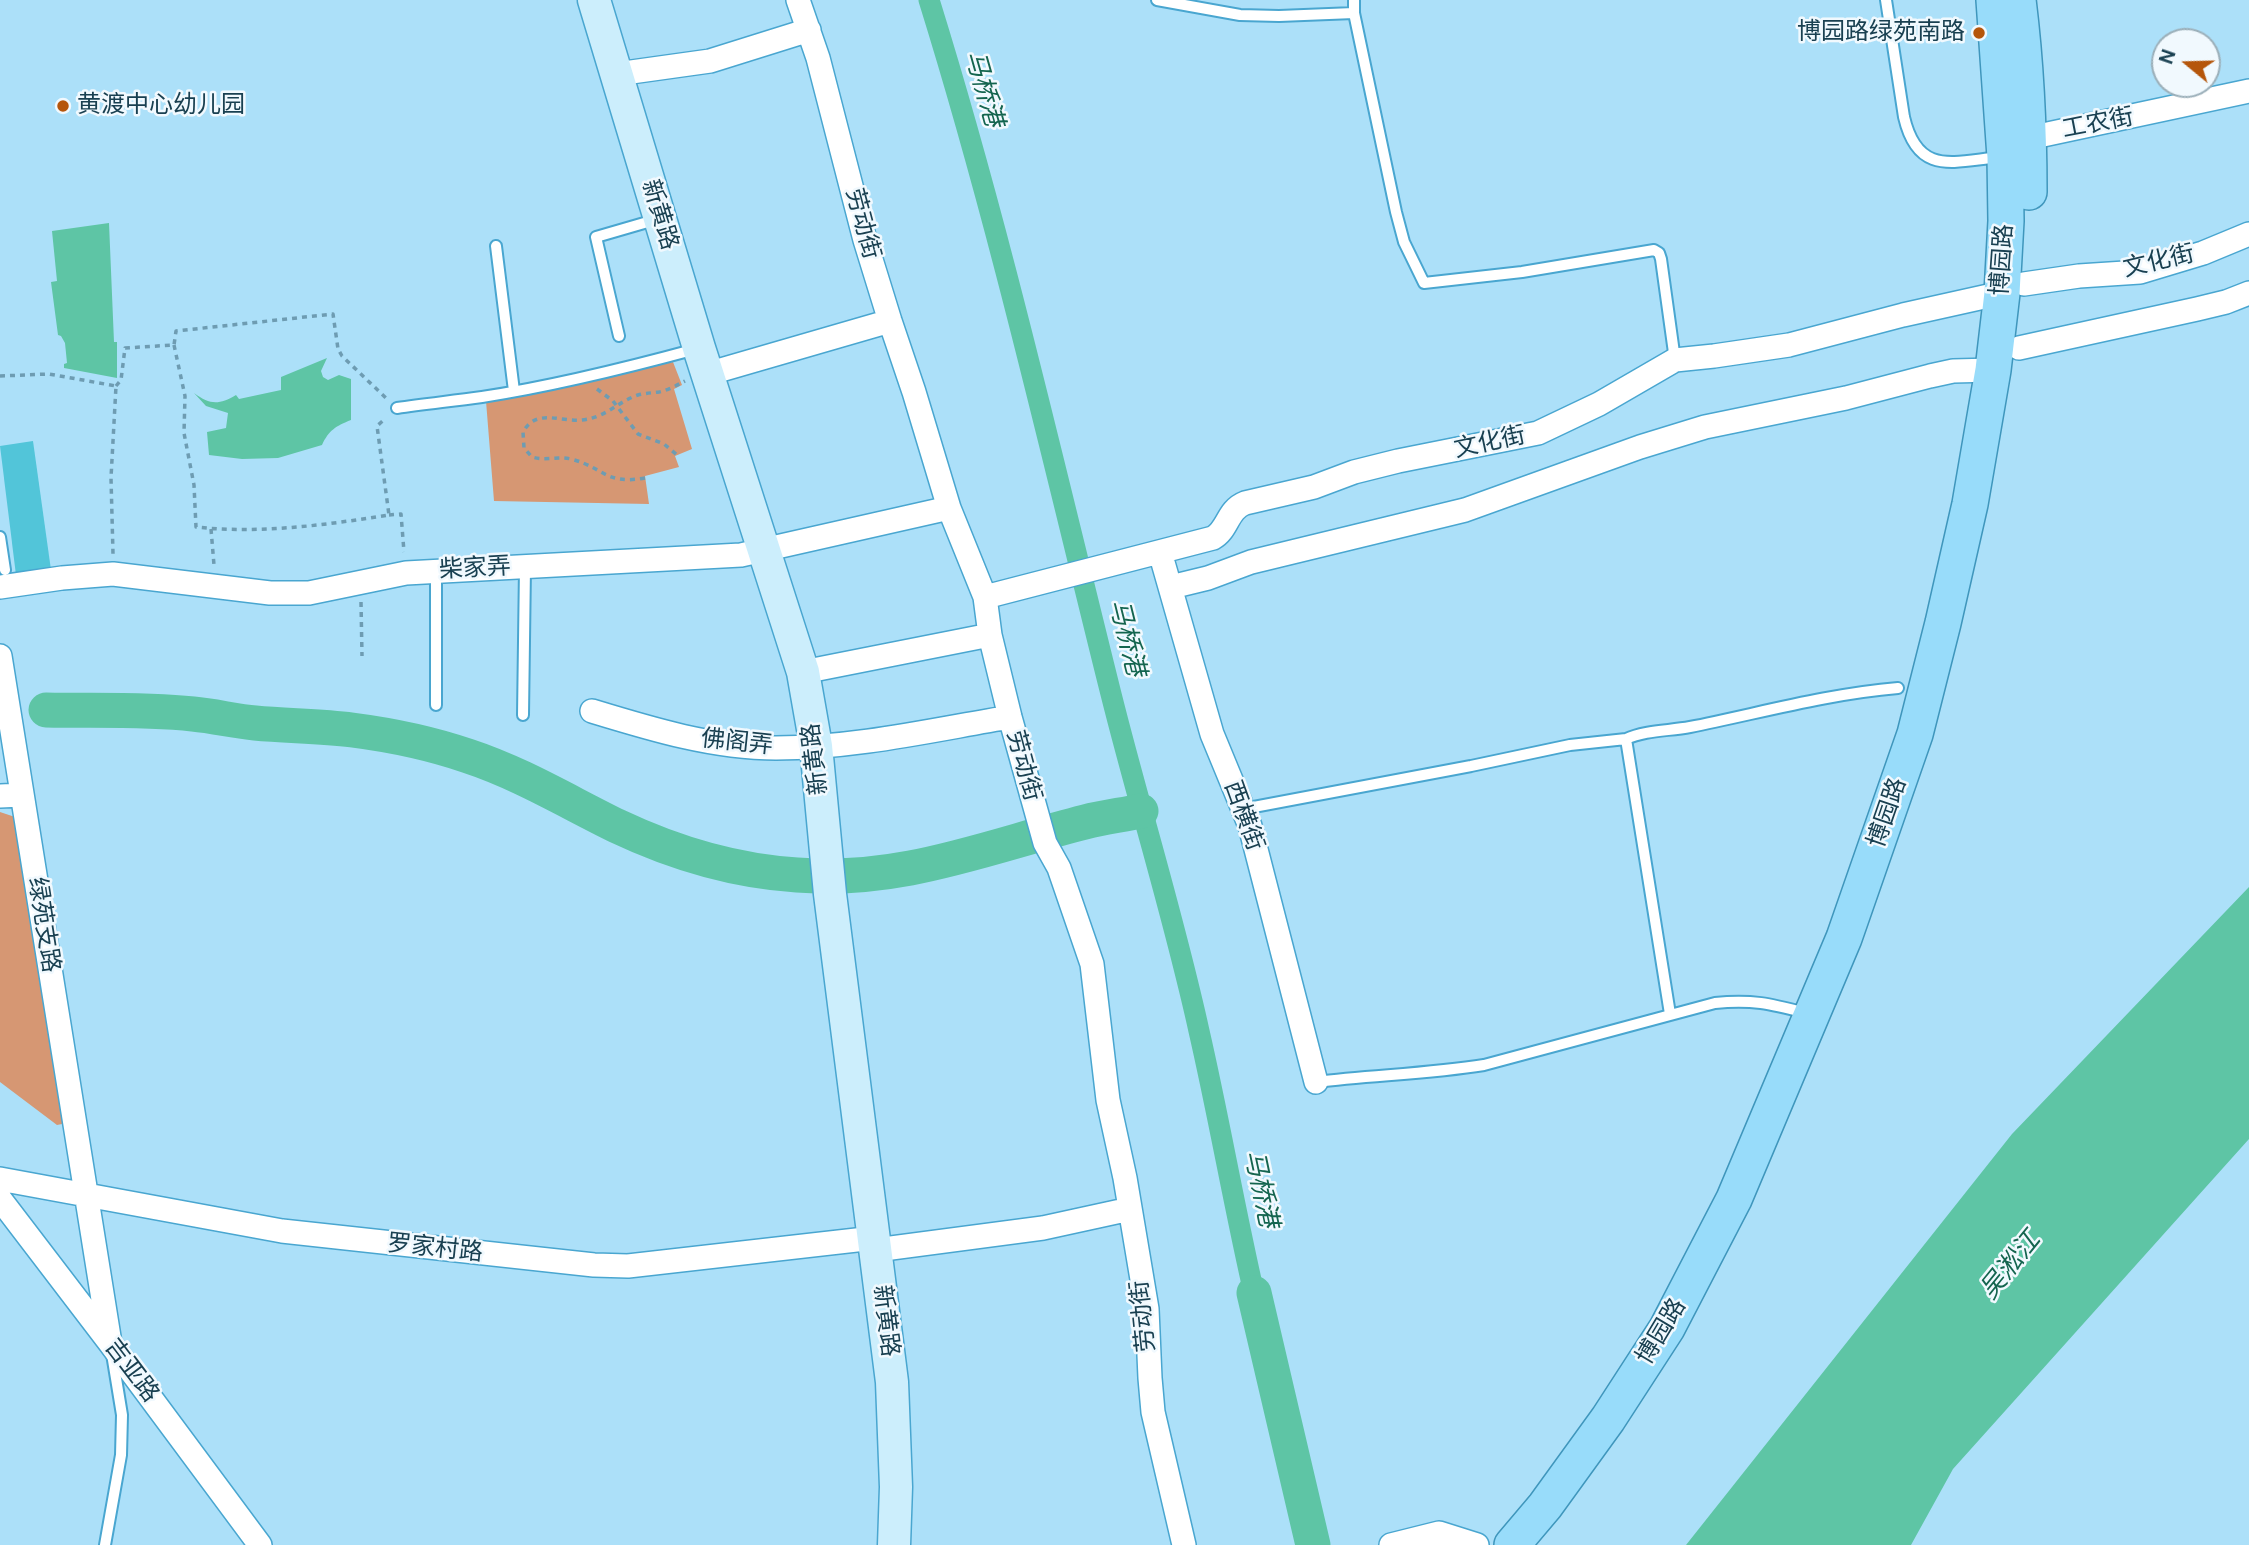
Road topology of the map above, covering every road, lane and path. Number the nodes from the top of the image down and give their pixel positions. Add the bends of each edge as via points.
1 (594, 0) edge
2 (798, 0) edge
3 (1157, 0) edge
4 (1353, 0) edge
5 (1886, 0) edge
6 (1994, 0) edge
7 (2018, 0) edge
8 (1354, 13) junction
9 (809, 30) junction
10 (617, 74) junction
11 (2249, 90) edge
12 (2017, 147) junction
13 (660, 219) junction
14 (2249, 234) edge
15 (496, 246) dead end
16 (2013, 289) junction
17 (2249, 293) edge
18 (890, 321) junction
19 (619, 335) dead end
20 (174, 345) junction
21 (2006, 359) junction
22 (1675, 360) junction
23 (703, 361) junction
24 (0, 376) edge
25 (585, 376) junction
26 (116, 386) junction
27 (514, 391) junction
28 (618, 407) junction
29 (397, 408) junction
30 (677, 455) dead end
31 (645, 478) dead end
32 (950, 508) junction
33 (389, 515) junction
34 (211, 529) junction
35 (0, 537) edge
36 (765, 551) junction
37 (1160, 552) junction
38 (525, 567) junction
39 (436, 571) junction
40 (406, 573) junction
41 (113, 574) junction
42 (2, 578) edge
43 (360, 582) junction
44 (216, 586) junction
45 (1171, 587) junction
46 (985, 597) junction
47 (990, 635) junction
48 (0, 656) edge
49 (362, 656) dead end
50 (803, 672) junction
51 (1898, 688) dead end
52 (436, 705) dead end
53 (592, 711) dead end
54 (523, 715) dead end
55 (1010, 717) junction
56 (1626, 739) junction
57 (816, 746) junction
58 (11, 796) edge
59 (1243, 809) junction
60 (1670, 1014) junction
61 (1812, 1015) junction
62 (1316, 1082) joint
63 (0, 1179) edge
64 (87, 1194) junction
65 (0, 1199) edge
66 (1130, 1209) junction
67 (875, 1244) junction
68 (110, 1343) junction
69 (105, 1545) edge
70 (260, 1545) edge
71 (894, 1545) edge
72 (1184, 1545) edge
73 (1391, 1545) edge
74 (1477, 1545) edge
75 (1512, 1545) edge
76 (1542, 1545) edge

1 - 10 street, 新黄路
2 - 9 street, 劳动街
3 - 8 lane via 1259,16
4 - 8 lane
5 - 12 lane via 1907,131 1919,151 1943,162
6 - 12 main road, 博园路
7 - 12 main road, 博园路 via 2024,49
8 - 22 lane via 1404,242 1424,283 1654,250 1661,259
9 - 10 street via 710,61
9 - 18 street, 劳动街
10 - 13 street, 新黄路
11 - 12 street, 工农街
12 - 16 main road, 博园路 via 2006,221
13 - 19 lane via 596,237
13 - 23 street, 新黄路
14 - 16 street, 文化街 via 2140,272 2079,276
15 - 27 lane
16 - 21 main road, 博园路
16 - 22 street, 文化街 via 1789,345
17 - 21 street
18 - 23 street
18 - 32 street, 劳动街
20 - 26 path via 125,348
20 - 29 path via 176,331 334,314 342,356
20 - 34 path via 185,396 184,433 196,527
21 - 45 street via 1705,426 1465,510 1251,562
21 - 61 main road, 博园路 via 1915,734 1844,938
21 - 76 main road, 博园路 via 1993,508 1939,739 1865,946 1755,1208 1686,1338 1626,1434
22 - 37 street, 文化街 via 1538,433 1387,464 1245,503 1231,513 1220,534
23 - 25 lane
23 - 28 path via 664,390 639,394
23 - 36 street, 新黄路
24 - 26 path via 49,374
25 - 27 lane
25 - 28 path
26 - 41 path via 111,478
27 - 29 lane
28 - 30 path via 638,434 664,444
28 - 31 path via 584,419 536,418 523,432 524,448 537,458 568,459 613,479
29 - 33 path via 377,426
32 - 36 street, 柴家弄
32 - 46 street, 劳动街
33 - 34 path via 293,528
33 - 40 path via 401,514
34 - 44 path
35 - 42 lane
36 - 38 street, 柴家弄
36 - 50 street, 新黄路
37 - 45 street, 西横街
37 - 46 street, 文化街
38 - 39 street, 柴家弄
38 - 54 lane
39 - 40 street, 柴家弄
39 - 52 lane
40 - 43 street, 柴家弄
41 - 42 street, 柴家弄
41 - 44 street, 柴家弄
43 - 44 street, 柴家弄 via 288,594
43 - 49 path
45 - 59 street, 西横街 via 1212,734
46 - 47 street, 劳动街
47 - 50 street
47 - 55 street, 劳动街
48 - 58 street, 绿苑支路
50 - 57 street, 新黄路
51 - 56 lane via 1779,706
53 - 57 street, 佛阁弄 via 710,742 775,748
55 - 57 street, 佛阁弄 via 891,739
55 - 66 street, 劳动街 via 1042,835 1059,868 1092,964 1108,1100
56 - 59 lane via 1570,745
56 - 60 lane
57 - 67 street, 新黄路 via 830,894
58 - 64 street, 绿苑支路
59 - 62 street, 西横街
60 - 61 lane via 1741,1000
60 - 62 lane via 1484,1065
61 - 75 main road, 博园路 via 1734,1199 1667,1328 1600,1430
63 - 64 street, 罗家村路
64 - 67 street, 罗家村路 via 282,1231 594,1265 628,1266
64 - 68 street, 绿苑支路
65 - 68 street, 吉亚路
66 - 67 street, 罗家村路 via 1043,1228
66 - 72 street, 劳动街 via 1147,1309 1153,1412
67 - 71 street, 新黄路 via 894,1407
68 - 69 lane via 122,1415 121,1455
68 - 70 street, 吉亚路
73 - 74 street via 1439,1533

